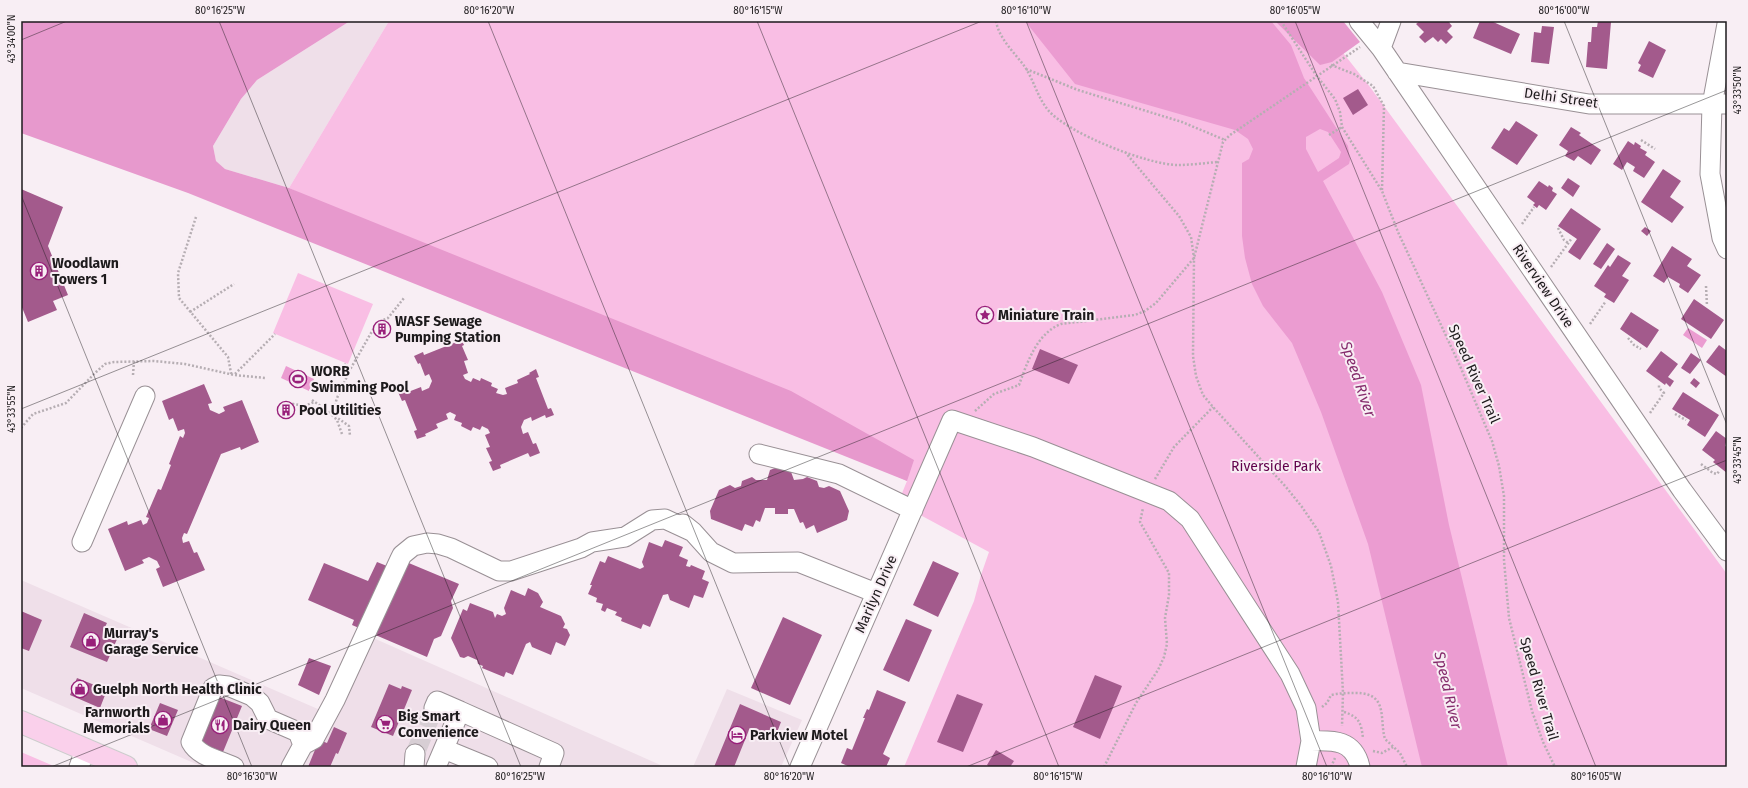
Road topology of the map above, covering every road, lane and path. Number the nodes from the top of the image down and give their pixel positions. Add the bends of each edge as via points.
1 (996, 21) edge
2 (1281, 21) edge
3 (1359, 21) edge
4 (1391, 21) edge
5 (1727, 24) edge
6 (1377, 43) junction
7 (1331, 65) junction
8 (1026, 69) junction
9 (1397, 72) junction
10 (1316, 75) junction
11 (1719, 105) edge
12 (1342, 126) junction
13 (1329, 135) dead end
14 (1225, 140) junction
15 (1641, 140) dead end
16 (1655, 149) dead end
17 (1124, 152) junction
18 (1218, 162) junction
19 (1382, 191) junction
20 (1534, 207) dead end
21 (196, 217) dead end
22 (1522, 224) dead end
23 (1558, 228) dead end
24 (1572, 238) dead end
25 (1568, 243) junction
26 (1727, 249) edge
27 (1194, 258) junction
28 (1551, 267) dead end
29 (234, 284) dead end
30 (1706, 286) dead end
31 (404, 298) dead end
32 (1606, 301) dead end
33 (1707, 306) dead end
34 (190, 312) junction
35 (1590, 324) dead end
36 (275, 334) dead end
37 (1628, 338) dead end
38 (1641, 349) dead end
39 (134, 361) junction
40 (346, 364) dead end
41 (351, 368) junction
42 (133, 375) dead end
43 (234, 375) junction
44 (266, 378) dead end
45 (1659, 384) dead end
46 (145, 396) dead end
47 (285, 405) dead end
48 (1213, 407) junction
49 (1650, 413) dead end
50 (333, 414) junction
51 (1675, 414) dead end
52 (952, 420) junction
53 (1686, 420) dead end
54 (21, 428) edge
55 (342, 434) dead end
56 (350, 436) dead end
57 (759, 454) dead end
58 (1701, 464) dead end
59 (1720, 470) dead end
60 (1148, 494) junction
61 (913, 510) junction
62 (82, 542) dead end
63 (1727, 551) edge
64 (876, 593) junction
65 (1343, 693) junction
66 (434, 708) dead end
67 (460, 711) junction
68 (1344, 712) junction
69 (1306, 713) junction
70 (21, 722) edge
71 (1311, 741) junction
72 (1364, 741) dead end
73 (1340, 742) junction
74 (303, 745) junction
75 (1393, 747) junction
76 (1368, 748) dead end
77 (444, 749) junction
78 (82, 759) edge
79 (126, 767) edge
80 (234, 767) edge
81 (291, 767) edge
82 (436, 767) edge
83 (488, 767) edge
84 (549, 767) edge
85 (800, 767) edge
86 (1104, 767) edge
87 (1306, 767) edge
88 (1330, 767) edge
89 (1360, 767) edge
90 (1407, 767) edge
91 (1555, 767) edge

1 - 8 path via 1002,37
2 - 10 path, Speed River Trail
3 - 6 street, Riverview Drive
4 - 6 street
5 - 11 street
6 - 7 path
6 - 9 street, Riverview Drive
7 - 10 path
7 - 19 path via 1354,74 1373,86 1384,106
8 - 14 path via 1078,90 1182,122
8 - 17 path via 1048,110 1058,119 1068,127
9 - 11 street, Delhi Street via 1589,104
9 - 63 street, Riverview Drive via 1682,490
10 - 12 path, Speed River Trail via 1335,99
10 - 14 path
11 - 26 street via 1710,174 1722,238
12 - 13 path
12 - 19 path, Speed River Trail
14 - 18 path
15 - 16 path
17 - 18 path via 1151,161 1178,165
17 - 27 path via 1179,216 1191,237
18 - 27 path
19 - 91 path, Speed River Trail via 1492,441 1504,496 1504,560 1509,618 1532,711
20 - 22 path
21 - 34 path via 178,272 179,298
23 - 25 path
24 - 25 path
25 - 28 path
27 - 48 path via 1194,362 1198,384
27 - 52 path via 1156,303 1145,311 1135,315 1053,327 1034,351 1019,385 994,394 968,419
29 - 34 path
30 - 33 path
31 - 41 path via 388,318 378,322
32 - 35 path
34 - 43 path via 228,357 231,373
36 - 43 path
37 - 38 path
39 - 42 path
39 - 43 path via 185,364
39 - 54 path via 106,364 66,403 33,414
40 - 41 path
41 - 50 path via 336,398
43 - 44 path
45 - 49 path via 1664,393
46 - 62 street
47 - 50 path via 288,403 305,406 313,401
48 - 60 path via 1174,447
48 - 65 path via 1286,487 1319,532 1335,581
50 - 55 path
50 - 56 path via 349,426
51 - 53 path
52 - 60 street via 1033,447
52 - 61 street, Marilyn Drive
57 - 61 street via 839,474
58 - 59 path via 1713,473 1717,474
60 - 69 street via 1169,501 1190,519 1290,674
60 - 86 path via 1140,522 1169,573 1165,618 1167,644 1158,670 1136,703
61 - 64 street, Marilyn Drive
64 - 74 street via 798,562 733,563 711,552 686,526 665,519 652,520 625,537 592,542 511,572 498,571 438,544 413,546 402,555 335,700 314,739
64 - 85 street, Marilyn Drive
65 - 68 path
65 - 69 path via 1332,695 1323,706
65 - 75 path via 1364,693 1374,698 1380,706 1385,739
66 - 67 street via 437,701
67 - 77 street
67 - 84 street via 554,753
68 - 72 path via 1359,720
68 - 73 path
69 - 71 street
70 - 78 main road
71 - 73 street
71 - 87 street
73 - 88 path
73 - 89 street via 1352,750
74 - 80 street via 298,732 268,719 260,703 252,696 219,685 213,688 191,742 203,754
74 - 81 street
75 - 76 path via 1382,753 1375,753
75 - 90 path via 1400,753
77 - 82 street
77 - 83 street
78 - 79 main road

